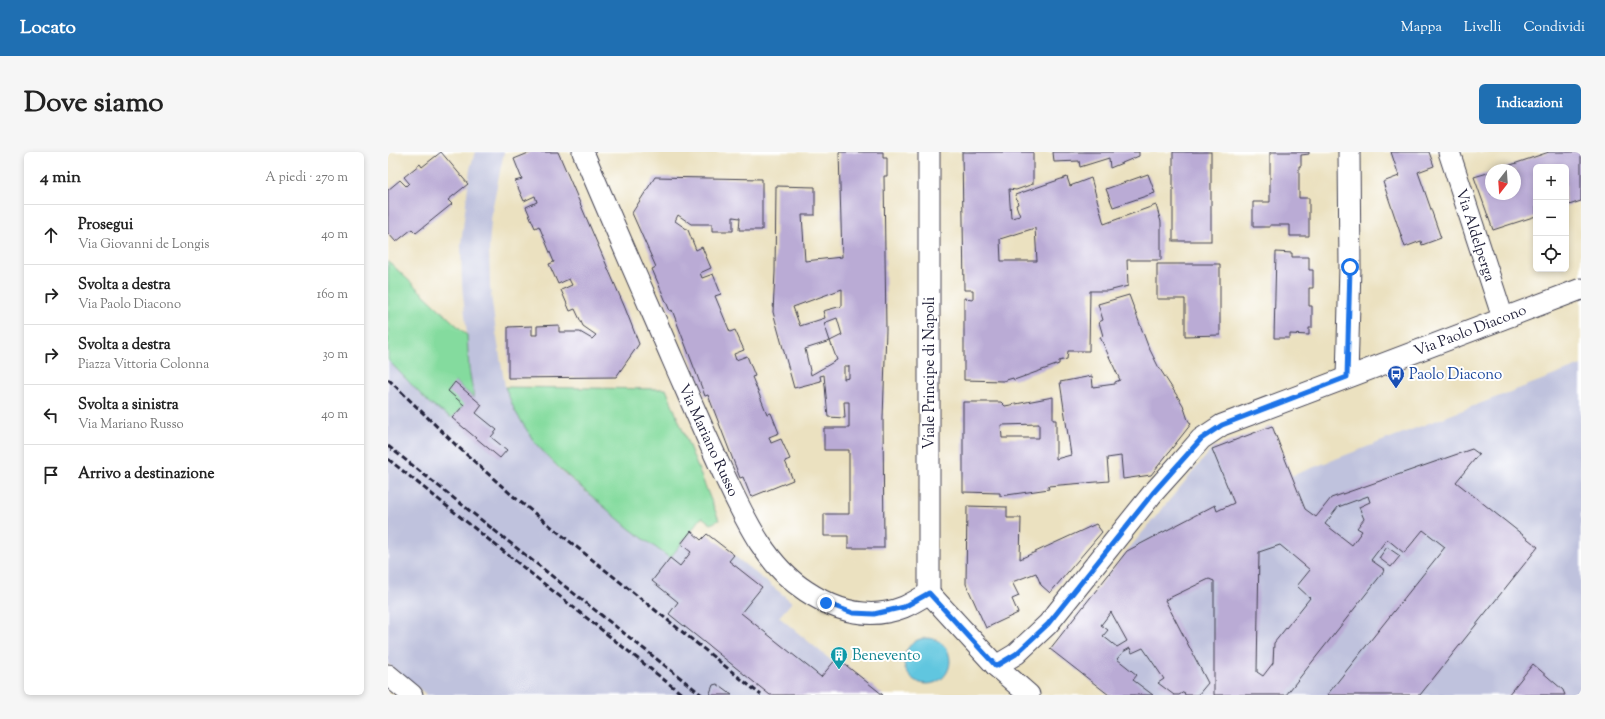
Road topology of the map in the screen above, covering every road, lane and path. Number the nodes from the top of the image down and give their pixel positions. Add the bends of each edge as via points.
1 (583, 152) edge
2 (929, 152) edge
3 (1349, 152) edge
4 (1449, 152) edge
5 (1581, 288) edge
6 (1503, 318) junction
7 (1347, 377) junction
8 (929, 593) junction
9 (996, 666) junction
10 (388, 676) edge
11 (412, 695) edge
12 (1029, 695) edge

1 - 8 street, Via Mariano Russo via 711,447 751,530 769,556 804,590 826,603 853,613 874,614 904,607
2 - 8 street, Viale Principe di Napoli
3 - 7 street via 1350,267
4 - 6 street, Via Aldelperga
5 - 6 street, Via Paolo Diacono
6 - 7 street, Via Paolo Diacono
7 - 9 street, Via Paolo Diacono via 1222,425 1201,439 1153,493 1048,624 1016,654
8 - 9 street
9 - 12 street
10 - 11 street

